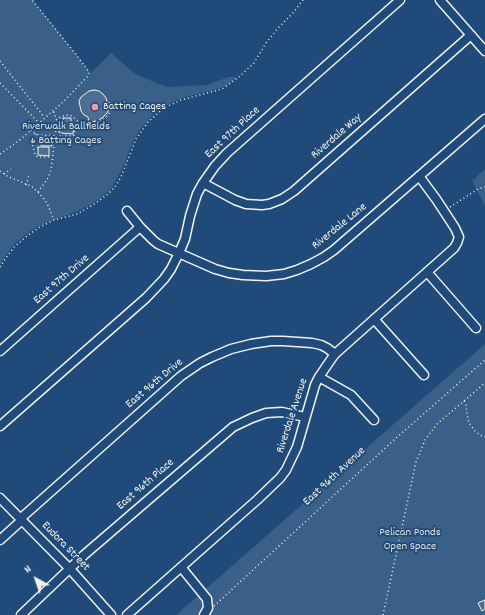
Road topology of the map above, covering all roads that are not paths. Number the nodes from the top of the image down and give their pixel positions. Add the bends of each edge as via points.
1 (400, 0) edge
2 (440, 0) edge
3 (471, 35) junction
4 (485, 51) edge
5 (485, 119) edge
6 (419, 176) junction
7 (203, 183) junction
8 (127, 211) dead end
9 (140, 227) junction
10 (179, 253) junction
11 (427, 272) junction
12 (374, 319) junction
13 (476, 328) dead end
14 (0, 351) edge
15 (335, 354) junction
16 (424, 375) dead end
17 (319, 377) junction
18 (305, 417) junction
19 (374, 420) dead end
20 (0, 426) edge
21 (0, 498) edge
22 (21, 520) junction
23 (0, 540) edge
24 (181, 567) junction
25 (70, 569) junction
26 (207, 612) edge
27 (21, 615) edge
28 (111, 615) edge
29 (127, 615) edge

1 - 7 street, East 97th Place via 227,153 214,166
2 - 3 street
3 - 4 street
3 - 7 street, Riverdale Way via 282,199 262,206 246,204
5 - 6 street, Riverdale Lane
6 - 10 street, Riverdale Lane via 334,250 318,261 284,274 266,276 229,273
6 - 11 street, Riverdale Avenue via 459,237 454,248
7 - 10 street, East 97th Place via 194,201
8 - 9 street, Riverdale Lane
9 - 10 street, Riverdale Lane via 158,244
9 - 14 street, East 97th Drive
10 - 20 street, East 97th Place via 164,279 146,298
11 - 12 street, Riverdale Avenue
11 - 13 street
12 - 15 street, Riverdale Avenue
12 - 16 street
15 - 17 street, Riverdale Avenue
15 - 22 street, East 96th Drive via 321,345 283,341 251,344 206,360 181,376
17 - 18 street, Riverdale Avenue
17 - 19 street via 351,395
18 - 24 street, Riverdale Avenue via 297,447 280,478
18 - 25 street, East 96th Place via 282,412 266,413 233,427
21 - 22 street, Eudora Street
22 - 23 street, East 96th Drive
22 - 25 street, Eudora Street
24 - 26 street via 207,599
24 - 29 street, Riverdale Avenue
25 - 27 street, East 96th Place
25 - 28 street, Eudora Street

